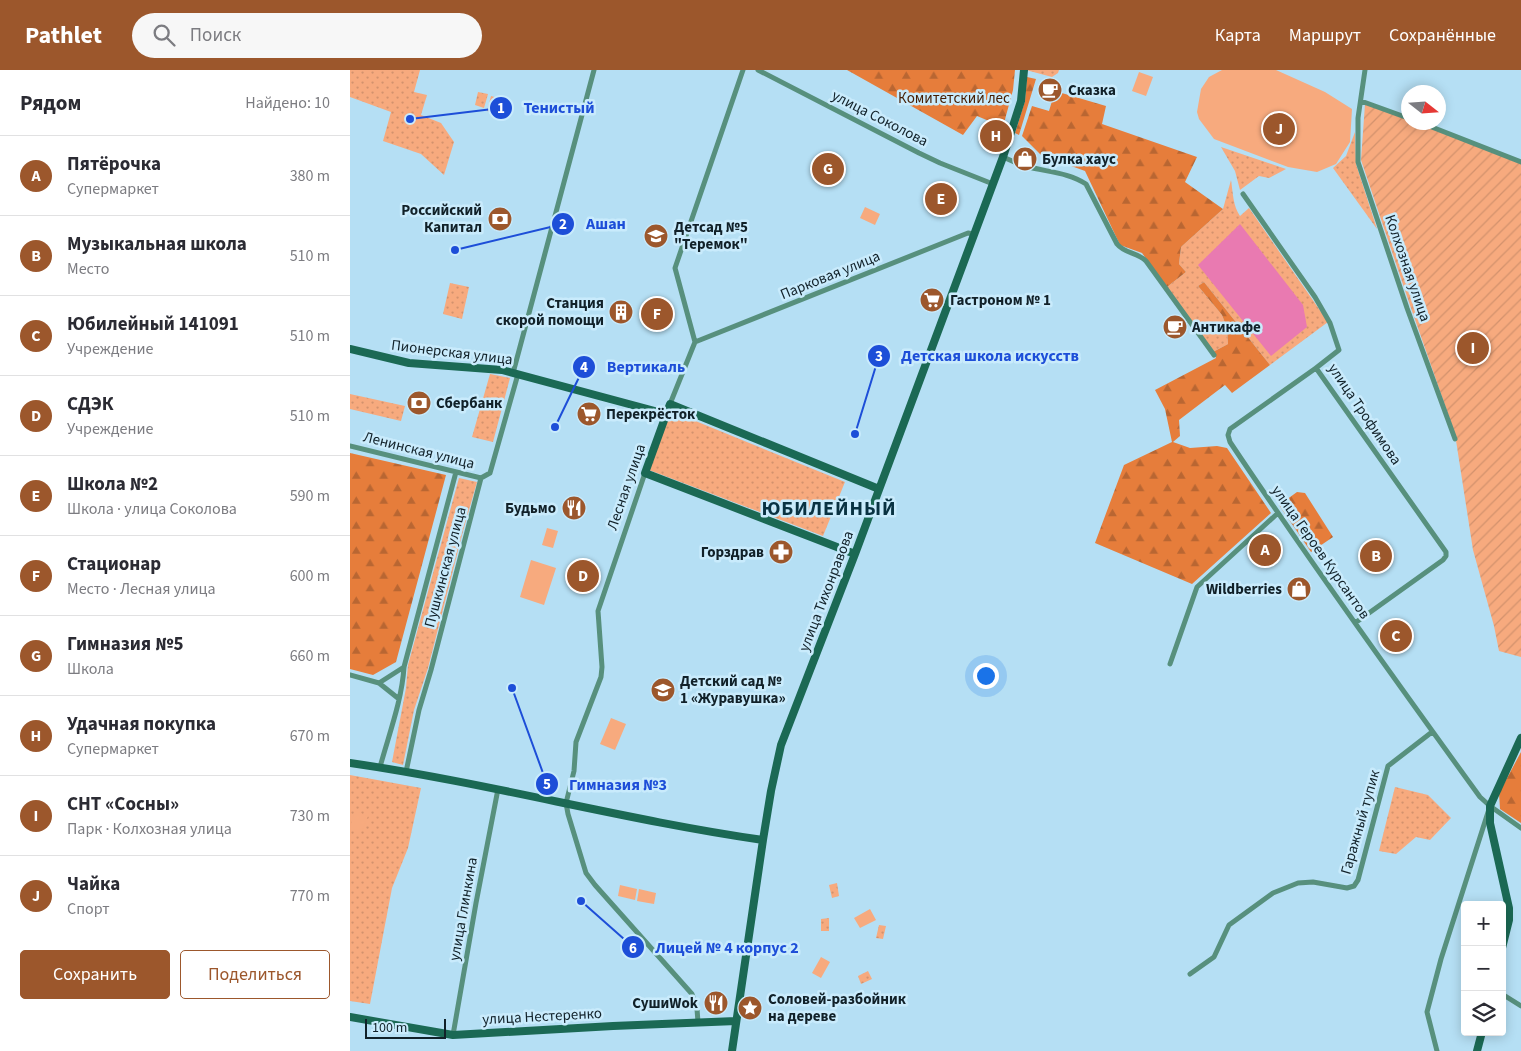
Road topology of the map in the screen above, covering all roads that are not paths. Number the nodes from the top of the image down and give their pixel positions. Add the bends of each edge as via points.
1 (594, 70) edge
2 (743, 70) edge
3 (758, 70) edge
4 (1024, 70) edge
5 (1366, 70) edge
6 (1361, 101) junction
7 (1401, 115) edge
8 (1439, 130) edge
9 (1003, 156) junction
10 (1521, 162) edge
11 (993, 184) junction
12 (1243, 194) dead end
13 (974, 234) junction
14 (695, 342) junction
15 (350, 348) edge
16 (1214, 355) dead end
17 (1316, 368) junction
18 (516, 373) junction
19 (670, 404) junction
20 (666, 414) junction
21 (1455, 439) dead end
22 (350, 446) edge
23 (456, 472) junction
24 (645, 473) junction
25 (482, 478) junction
26 (879, 489) junction
27 (1278, 513) junction
28 (855, 554) junction
29 (1355, 624) junction
30 (1170, 664) dead end
31 (404, 666) junction
32 (350, 675) edge
33 (379, 683) junction
34 (399, 699) junction
35 (1432, 732) junction
36 (1521, 738) edge
37 (350, 763) edge
38 (380, 767) junction
39 (406, 772) junction
40 (498, 789) junction
41 (566, 803) junction
42 (1490, 806) junction
43 (1521, 828) edge
44 (763, 840) junction
45 (1502, 946) edge
46 (1190, 974) dead end
47 (1506, 997) edge
48 (1521, 1006) edge
49 (350, 1018) edge
50 (736, 1021) junction
51 (698, 1022) junction
52 (453, 1035) junction
53 (1481, 1036) edge
54 (732, 1051) edge
55 (1438, 1051) edge
56 (1477, 1051) edge

1 - 18 street, Пушкинская улица
2 - 14 street via 675,268
3 - 11 street, улица Соколова via 926,156
4 - 9 street, улица Тихонравова via 1021,101
5 - 6 street, Колхозная улица
6 - 7 street
6 - 21 street, Колхозная улица via 1358,162
8 - 10 street
9 - 11 street, улица Тихонравова
9 - 16 street via 1086,184 1117,244 1122,250 1146,261
11 - 13 street, улица Тихонравова
12 - 17 street, улица Трофимова via 1330,323 1340,350
13 - 14 street, Парковая улица via 968,233 936,245
13 - 26 street, улица Тихонравова
14 - 19 street, Лесная улица
15 - 18 street, Пионерская улица via 409,363
17 - 27 street, улица Героев Курсантов via 1230,428 1228,433 1230,442
17 - 29 street, улица Трофимова via 1446,552 1445,558
18 - 20 street, Пионерская улица
18 - 25 street, Пушкинская улица via 490,473
19 - 20 street, Лесная улица
19 - 26 street
20 - 24 street, Лесная улица
22 - 23 street, Ленинская улица
23 - 25 street, Ленинская улица
23 - 31 street, Пушкинская улица
24 - 28 street
24 - 41 street, Лесная улица via 598,611 601,677 576,742 574,771
25 - 39 street, Пушкинская улица via 419,710
26 - 28 street, улица Тихонравова
27 - 29 street, улица Героев Курсантов
27 - 30 street via 1197,586
28 - 44 street, улица Тихонравова via 781,745
29 - 35 street, улица Героев Курсантов
31 - 33 street
31 - 34 street, Пушкинская улица
32 - 33 street
33 - 34 street
34 - 38 street, Пушкинская улица
35 - 42 street, улица Героев Курсантов
35 - 46 street, Гаражный тупик via 1388,766 1354,886 1298,882 1273,894 1230,925 1214,957
36 - 42 street
37 - 38 street
38 - 39 street
39 - 40 street
40 - 41 street
40 - 52 street, улица Глинкина
41 - 44 street
41 - 51 street via 586,873 692,994
42 - 43 street, улица Героев Курсантов
42 - 45 street via 1490,823 1509,908
42 - 55 street via 1427,1012
44 - 50 street, улица Тихонравова
47 - 48 street
49 - 52 street, улица Нестеренко
50 - 51 street, улица Нестеренко
50 - 54 street, улица Тихонравова
51 - 52 street, улица Нестеренко
53 - 56 street

